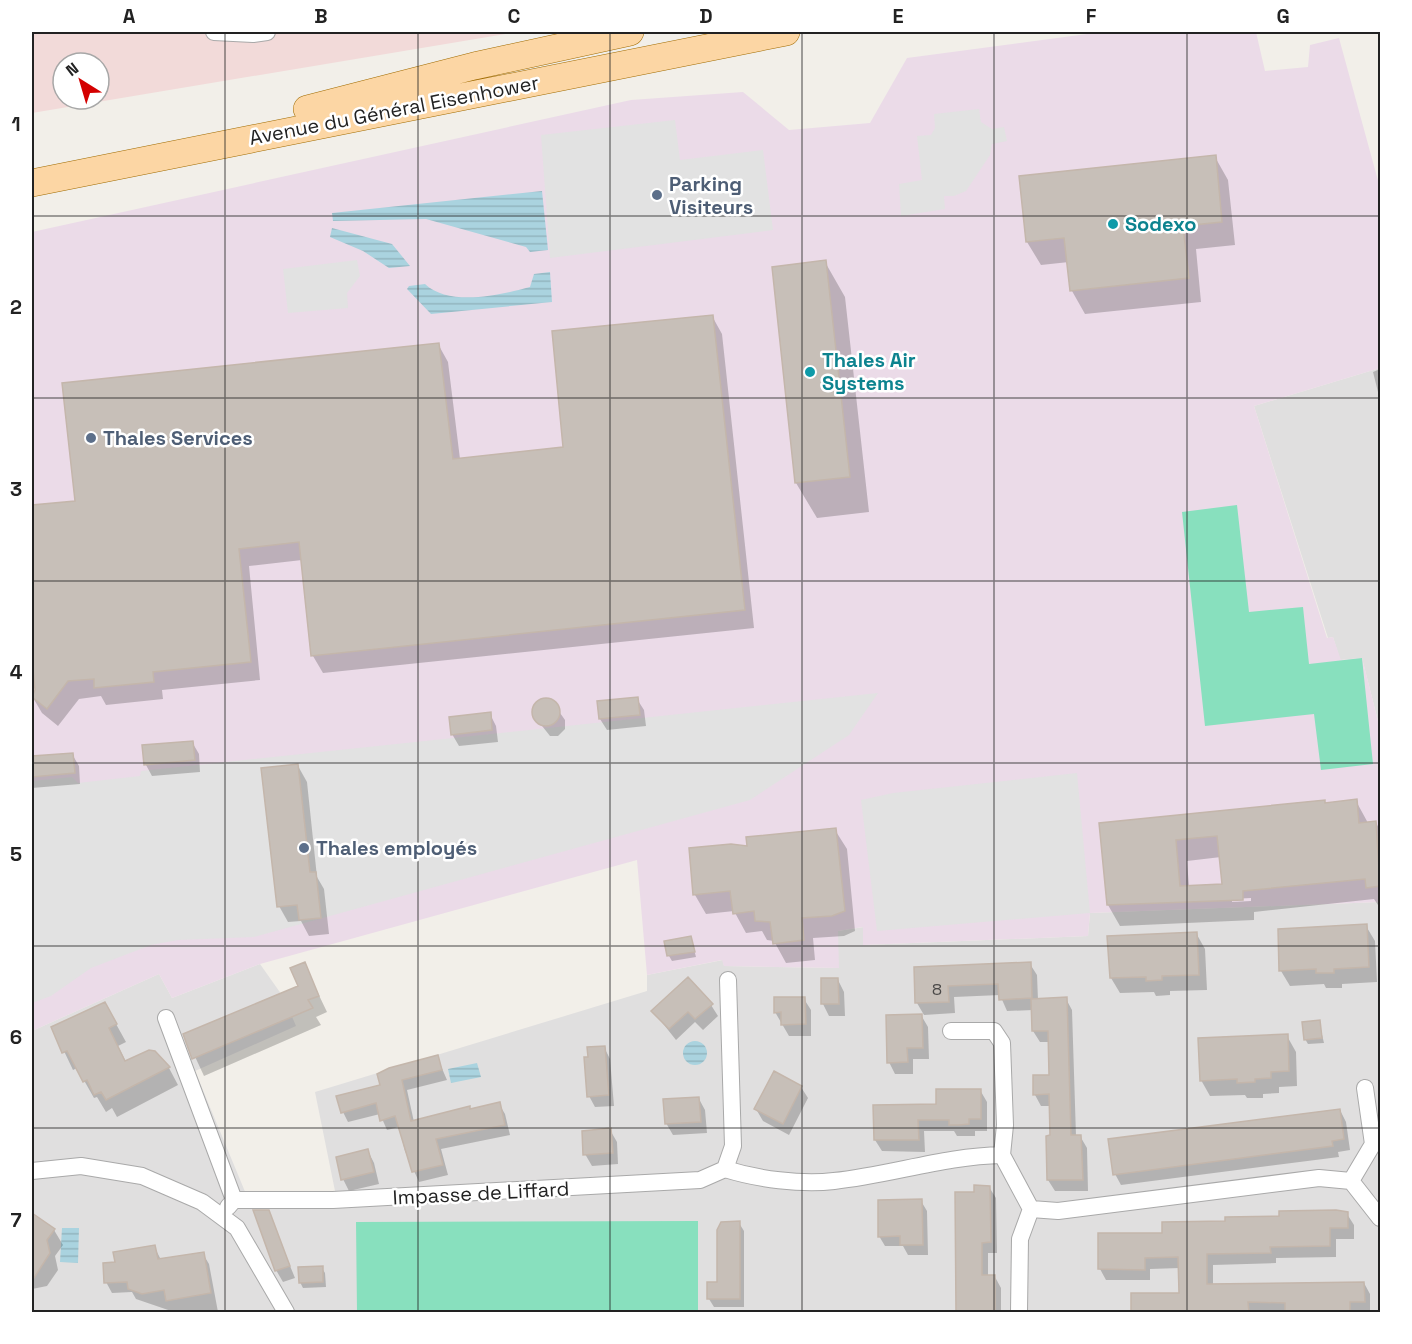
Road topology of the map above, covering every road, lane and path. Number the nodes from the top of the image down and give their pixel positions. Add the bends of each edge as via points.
1 (214, 32) edge
2 (267, 32) edge
3 (630, 32) edge
4 (714, 32) edge
5 (786, 32) edge
6 (759, 33) edge
7 (684, 52) junction
8 (32, 166) edge
9 (32, 183) edge
10 (728, 980) dead end
11 (166, 1018) dead end
12 (951, 1031) dead end
13 (1365, 1088) dead end
14 (1002, 1155) junction
15 (725, 1169) junction
16 (32, 1171) edge
17 (1351, 1181) junction
18 (234, 1200) junction
19 (1031, 1209) junction
20 (221, 1214) junction
21 (1380, 1218) edge
22 (286, 1312) edge
23 (1020, 1312) edge

1 - 2 street
3 - 8 main road, Avenue du Général Eisenhower via 474,66 286,114
4 - 7 main road
5 - 6 main road, Avenue du Général Eisenhower
6 - 7 main road, Avenue du Général Eisenhower
7 - 9 main road, Avenue du Général Eisenhower
10 - 15 street via 733,1146
11 - 18 street
12 - 14 street via 994,1031 1002,1043
13 - 17 street via 1373,1144
14 - 15 street via 961,1157 831,1182 754,1178
14 - 19 street
15 - 18 street, Impasse de Liffard via 700,1180 586,1188 333,1200
16 - 20 street via 81,1166 142,1176
17 - 19 street via 1319,1178 1058,1211
17 - 21 street
18 - 20 street
19 - 23 street via 1020,1239
20 - 22 street via 249,1245

